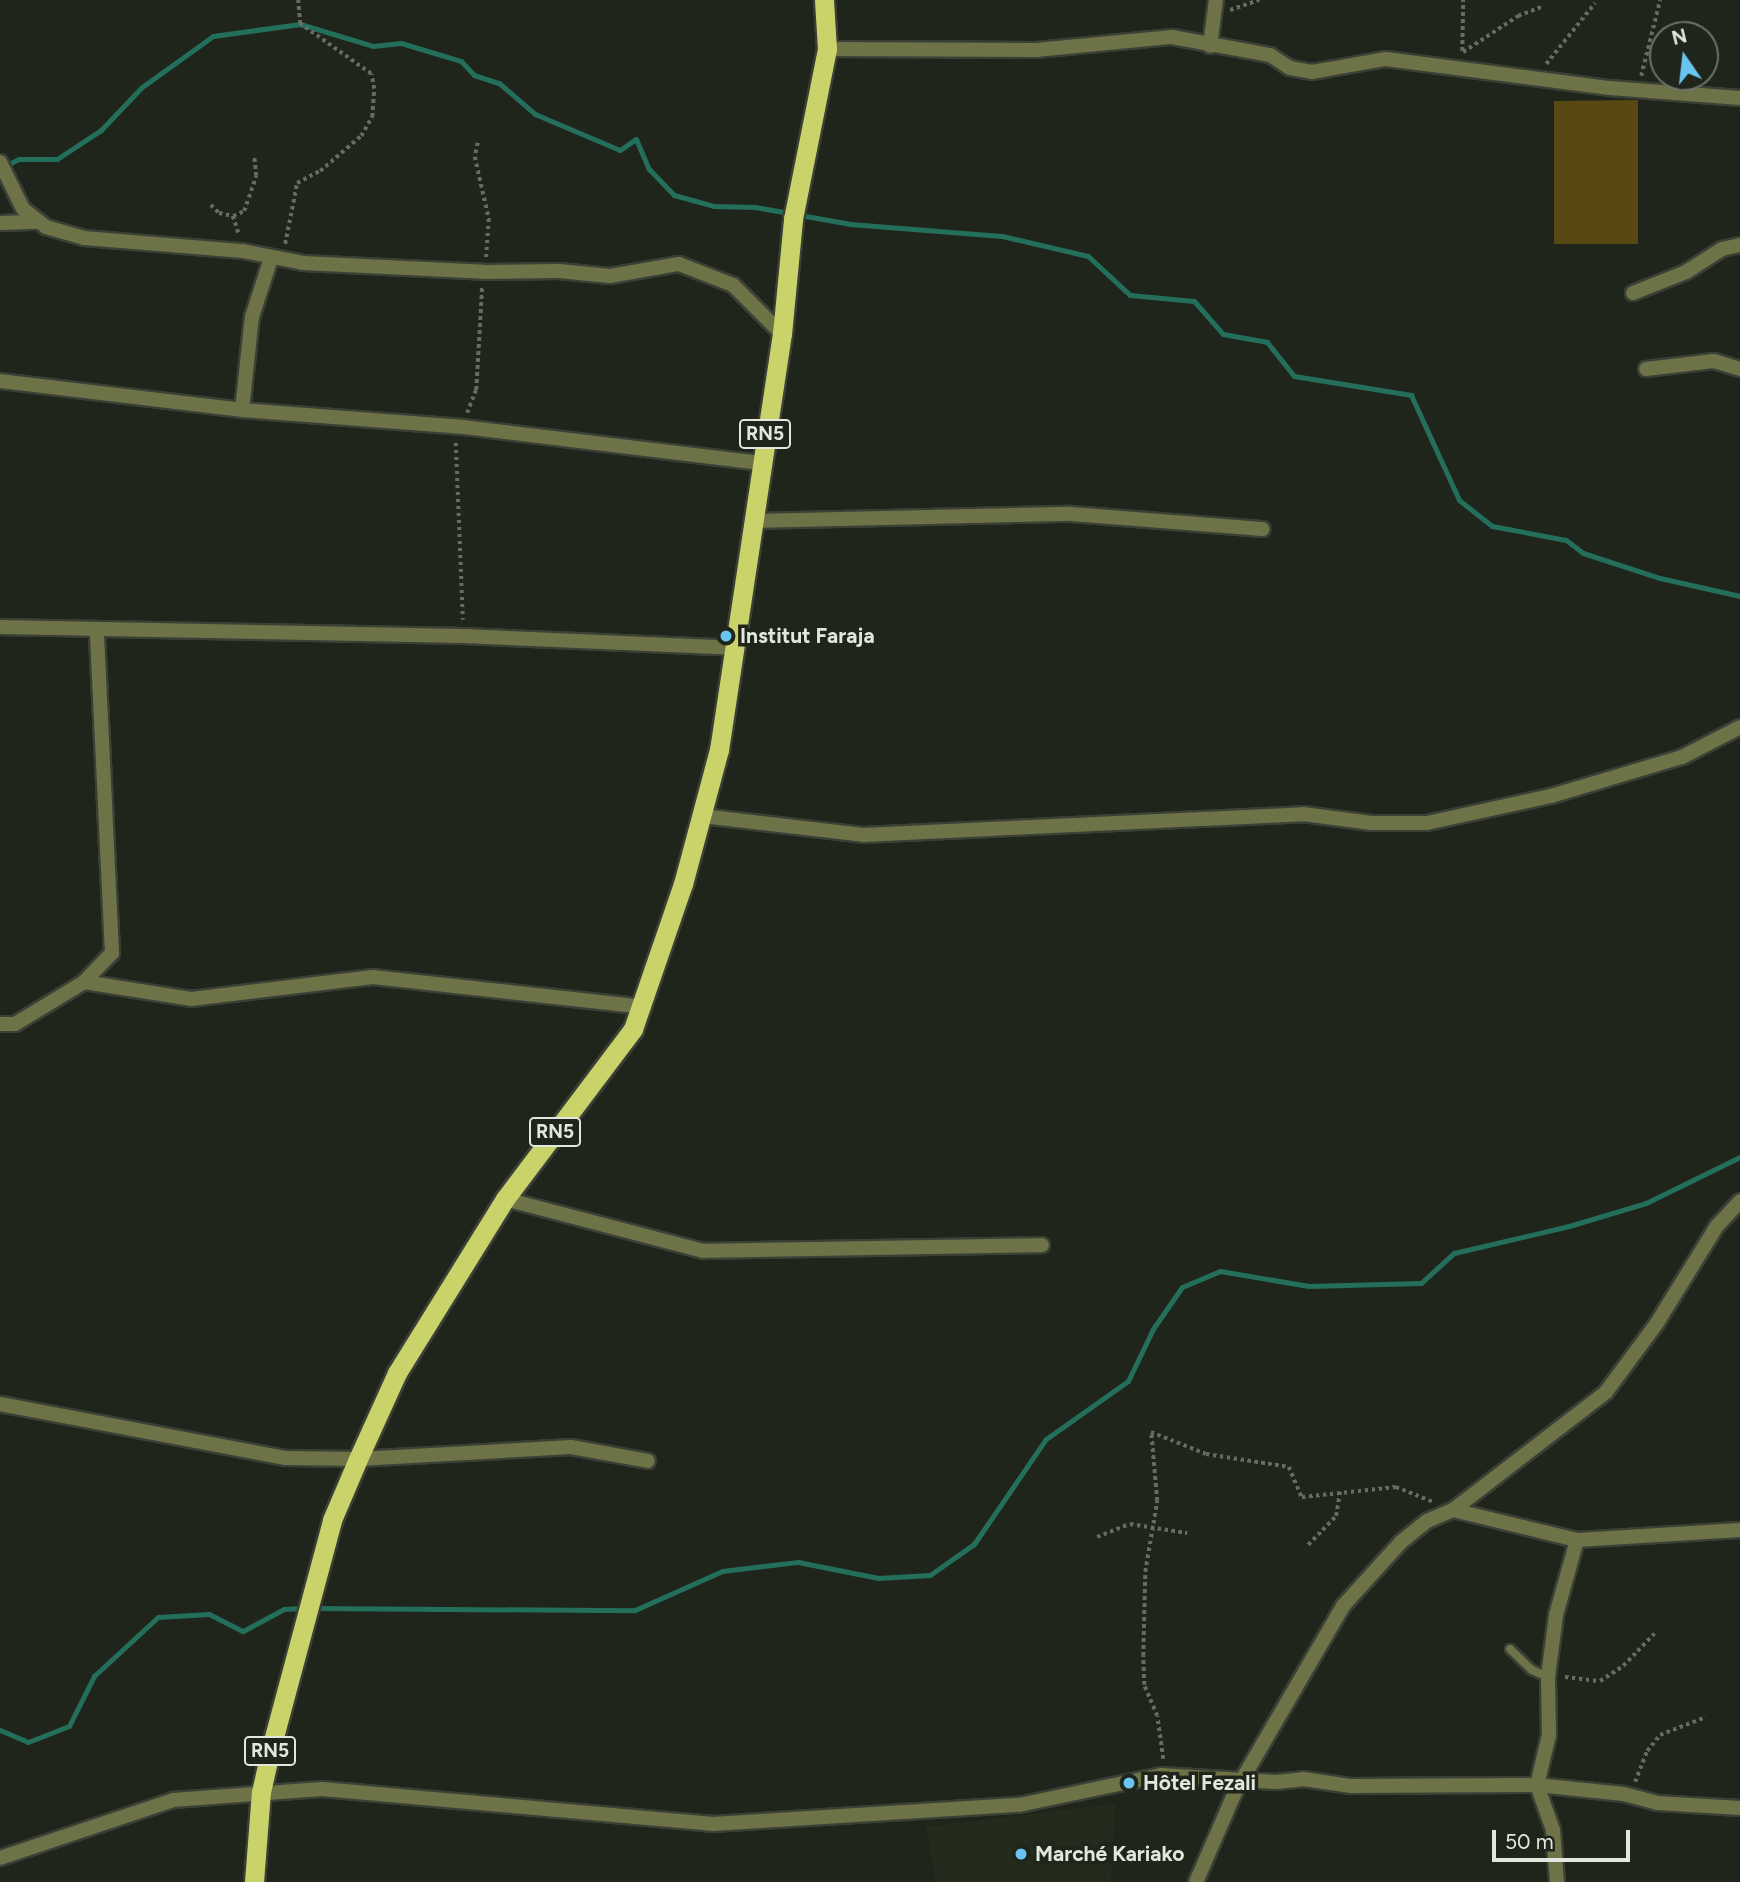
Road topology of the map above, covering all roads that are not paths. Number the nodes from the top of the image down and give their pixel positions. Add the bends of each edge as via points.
1 (824, 0) edge
2 (1216, 0) edge
3 (1210, 46) junction
4 (827, 48) junction
5 (1740, 98) edge
6 (0, 162) edge
7 (38, 222) junction
8 (0, 223) edge
9 (1740, 245) edge
10 (277, 259) junction
11 (1633, 293) dead end
12 (782, 334) junction
13 (1646, 369) dead end
14 (1740, 369) edge
15 (0, 382) edge
16 (242, 410) junction
17 (760, 463) junction
18 (752, 521) junction
19 (1262, 529) dead end
20 (0, 627) edge
21 (97, 629) junction
22 (734, 648) junction
23 (1740, 727) edge
24 (702, 816) junction
25 (84, 982) junction
26 (644, 1007) junction
27 (0, 1024) edge
28 (505, 1199) junction
29 (1740, 1201) edge
30 (1042, 1245) dead end
31 (0, 1404) edge
32 (358, 1459) junction
33 (648, 1461) dead end
34 (1453, 1510) junction
35 (1740, 1530) edge
36 (1577, 1541) junction
37 (1510, 1649) dead end
38 (1548, 1677) junction
39 (1242, 1779) junction
40 (1536, 1785) junction
41 (261, 1792) junction
42 (1740, 1808) edge
43 (0, 1858) edge
44 (254, 1882) edge
45 (1196, 1882) edge
46 (1557, 1882) edge

1 - 4 highway, RN5
2 - 3 street
3 - 4 street via 1172,37 1036,50
3 - 5 street via 1270,55 1290,68 1312,72 1386,59 1526,78
4 - 12 highway, RN5 via 794,214
6 - 7 street via 23,209
7 - 8 street
7 - 10 street via 84,238 243,251
9 - 11 street via 1721,249 1686,272
10 - 12 street via 610,276 679,264 733,285
10 - 16 street via 252,317
12 - 17 highway, RN5
13 - 14 street via 1714,361
15 - 16 street
16 - 17 street via 463,427
17 - 18 highway, RN5
18 - 19 street via 1071,514
18 - 22 highway, RN5
20 - 21 street
21 - 22 street via 463,636
21 - 25 street via 112,953
22 - 24 highway, RN5 via 719,750
23 - 24 street via 1682,757 1551,796 1427,822 1371,823 1303,814 863,835
24 - 26 highway, RN5
25 - 26 street via 191,999 373,977
25 - 27 street via 15,1024
26 - 28 highway, RN5 via 612,1059
28 - 30 street via 703,1251
28 - 32 highway, RN5 via 397,1373
29 - 34 street via 1717,1226 1657,1323 1605,1392
31 - 32 street via 286,1458
32 - 33 street via 571,1447
32 - 41 highway, RN5 via 332,1520
34 - 36 street
34 - 39 street via 1427,1521 1401,1542 1343,1606
35 - 36 street
36 - 38 street via 1556,1615
37 - 38 lane via 1532,1670
38 - 40 street via 1549,1735
39 - 40 street via 1303,1779 1351,1786
39 - 41 street via 1161,1775 1019,1805 750,1824 350,1790
39 - 45 street
40 - 42 street via 1624,1794 1657,1803
40 - 46 street via 1553,1830
41 - 43 street via 173,1800
41 - 44 highway, RN5

